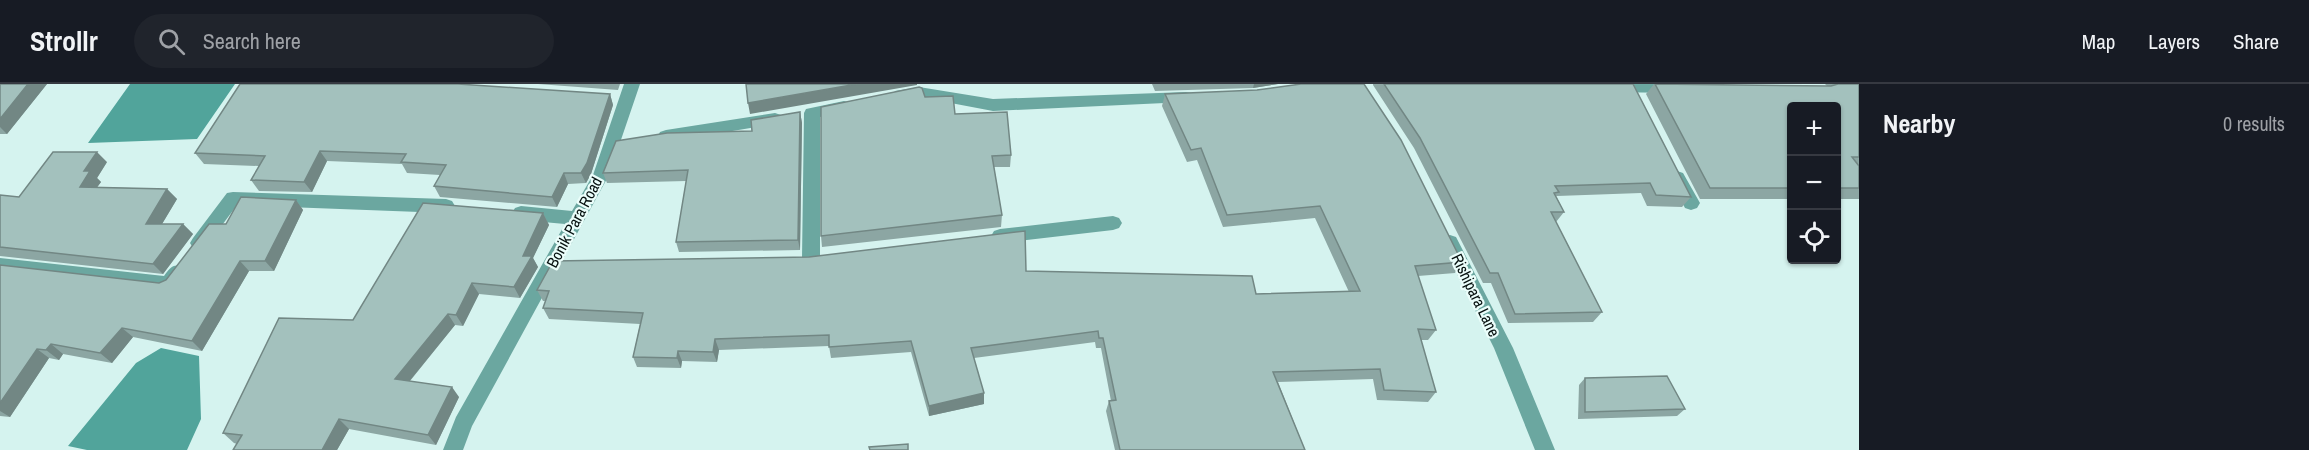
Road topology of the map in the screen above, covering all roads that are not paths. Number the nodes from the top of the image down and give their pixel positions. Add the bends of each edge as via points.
1 (1589, 86) edge
2 (1632, 87) junction
3 (1690, 88) edge
4 (625, 93) edge
5 (1206, 96) edge
6 (887, 98) edge
7 (855, 105) edge
8 (1642, 108) edge
9 (800, 115) junction
10 (612, 144) junction
11 (1669, 161) edge
12 (1691, 203) edge
13 (462, 207) edge
14 (508, 211) edge
15 (577, 218) junction
16 (1113, 223) dead end
17 (1440, 223) edge
18 (985, 238) edge
19 (834, 256) edge
20 (573, 262) edge
21 (553, 263) junction
22 (0, 265) edge
23 (453, 450) edge
24 (1545, 450) edge

1 - 2 street
2 - 3 street
2 - 8 street
4 - 10 street, Bonik Para Road
5 - 6 street via 993,105 919,92
7 - 9 street
9 - 10 street
9 - 19 street via 804,260
10 - 15 street, Bonik Para Road via 601,175
11 - 12 street
13 - 22 street via 233,198 168,284
14 - 15 street
15 - 21 street, Bonik Para Road
16 - 18 street
17 - 24 street, Rishipara Lane via 1503,348
20 - 21 street
21 - 23 street, Bonik Para Road via 463,423

